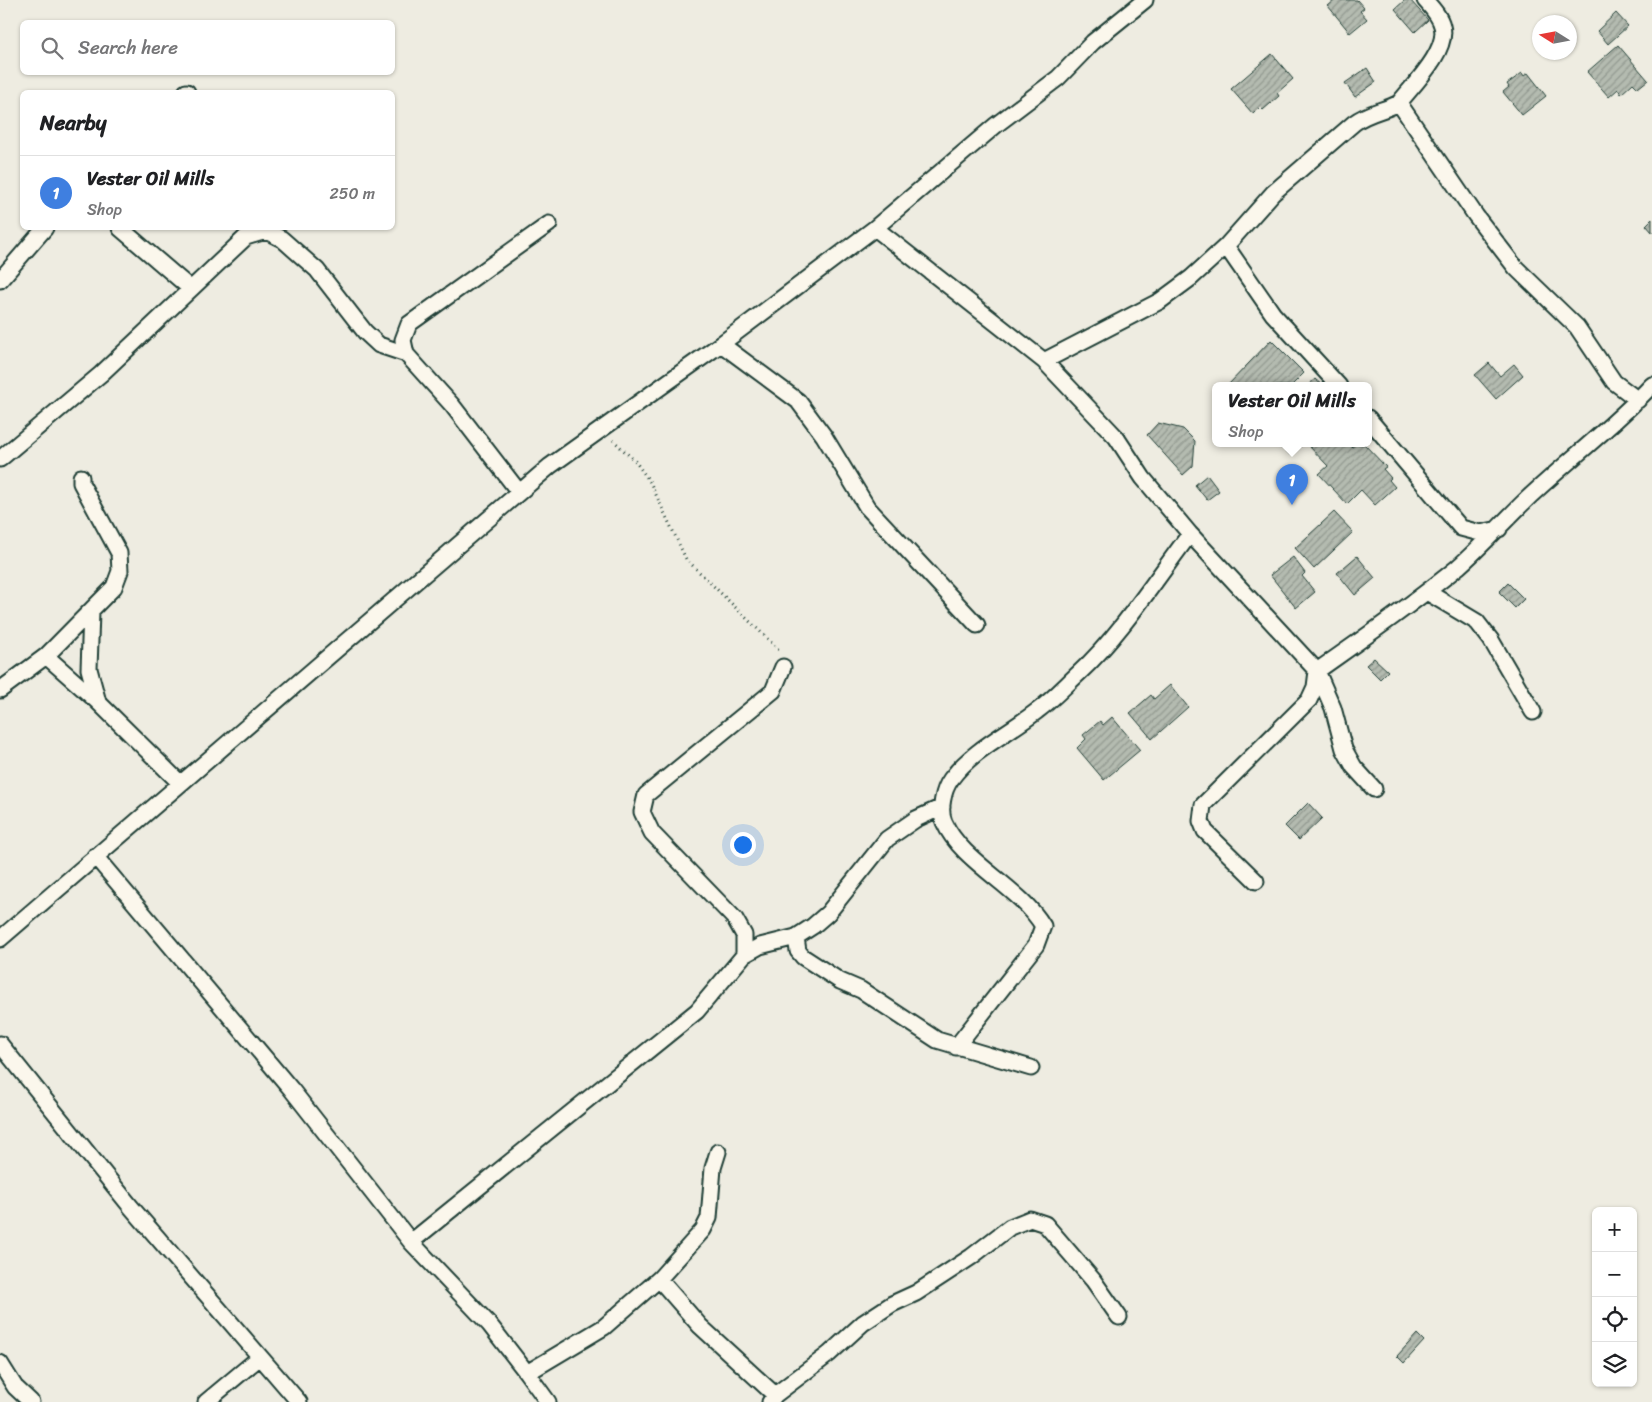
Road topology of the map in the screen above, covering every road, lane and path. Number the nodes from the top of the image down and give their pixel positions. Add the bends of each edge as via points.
1 (1143, 0) edge
2 (1425, 0) edge
3 (1399, 102) junction
4 (549, 224) dead end
5 (874, 228) junction
6 (43, 230) edge
7 (122, 230) edge
8 (265, 230) edge
9 (269, 230) edge
10 (1226, 246) junction
11 (0, 280) edge
12 (191, 289) junction
13 (722, 344) junction
14 (406, 354) junction
15 (1044, 361) junction
16 (1335, 382) edge
17 (1652, 385) edge
18 (1638, 400) junction
19 (1372, 423) edge
20 (602, 428) junction
21 (0, 459) edge
22 (81, 477) dead end
23 (519, 492) junction
24 (1499, 529) junction
25 (1190, 534) junction
26 (1426, 592) junction
27 (91, 612) junction
28 (977, 625) dead end
29 (46, 656) junction
30 (783, 667) joint
31 (1317, 671) junction
32 (0, 690) edge
33 (98, 702) junction
34 (1533, 712) dead end
35 (180, 783) junction
36 (1374, 789) dead end
37 (942, 807) junction
38 (95, 856) junction
39 (1256, 880) dead end
40 (796, 937) junction
41 (0, 939) edge
42 (744, 955) junction
43 (0, 1044) edge
44 (956, 1047) junction
45 (1031, 1068) dead end
46 (718, 1152) dead end
47 (411, 1242) junction
48 (659, 1279) junction
49 (1119, 1317) dead end
50 (260, 1357) junction
51 (0, 1363) edge
52 (527, 1373) junction
53 (772, 1399) edge
54 (31, 1402) edge
55 (206, 1402) edge
56 (299, 1402) edge
57 (548, 1402) edge

1 - 5 street via 1093,42 1058,78 996,125
2 - 3 street via 1442,26 1443,40 1437,54
3 - 10 street via 1365,115 1346,129 1272,193
3 - 18 street via 1476,216 1516,268 1577,327 1614,382
4 - 14 street via 409,324 403,340
5 - 13 street
5 - 15 street
6 - 11 street
7 - 12 street
8 - 12 street via 246,237
9 - 14 street via 317,270 365,332 379,345
10 - 15 street via 1160,301
10 - 16 street via 1273,314
12 - 21 street via 101,374
13 - 20 street
13 - 28 street via 798,401 868,507
14 - 23 street via 452,405
15 - 25 street via 1116,437 1143,478
17 - 18 street
18 - 24 street via 1526,500
19 - 24 street via 1461,528 1480,533
20 - 23 street
20 - 30 path via 635,461 650,482 686,559 781,652
22 - 27 street via 81,483 119,553 121,563 114,587
23 - 35 street
24 - 26 street
25 - 31 street
25 - 37 street via 1082,671 1038,710 966,762 946,788
26 - 31 street
26 - 34 street via 1477,622
27 - 29 street
27 - 33 street via 89,669
29 - 32 street
29 - 33 street
30 - 42 street via 773,691 646,795 642,812 652,833 735,919 744,935
31 - 36 street via 1333,708 1344,748 1354,768
31 - 39 street via 1316,687 1309,700 1203,805 1201,821 1205,831
33 - 35 street
35 - 38 street
37 - 40 street via 916,819 888,839 828,913
37 - 44 street via 944,823 966,851 1010,888 1036,914 1043,926 1036,945
38 - 41 street
38 - 47 street via 290,1089
40 - 42 street via 760,946
40 - 44 street via 803,957 937,1040
42 - 47 street via 697,1011
43 - 50 street via 131,1207
44 - 45 street
46 - 48 street via 712,1168 709,1218 703,1230
47 - 52 street via 489,1324
48 - 52 street via 604,1327
48 - 53 street
49 - 53 street via 1093,1280 1045,1224 1030,1219 1010,1227 916,1293 863,1323
50 - 55 street
50 - 56 street
51 - 54 street via 15,1387
52 - 57 street

